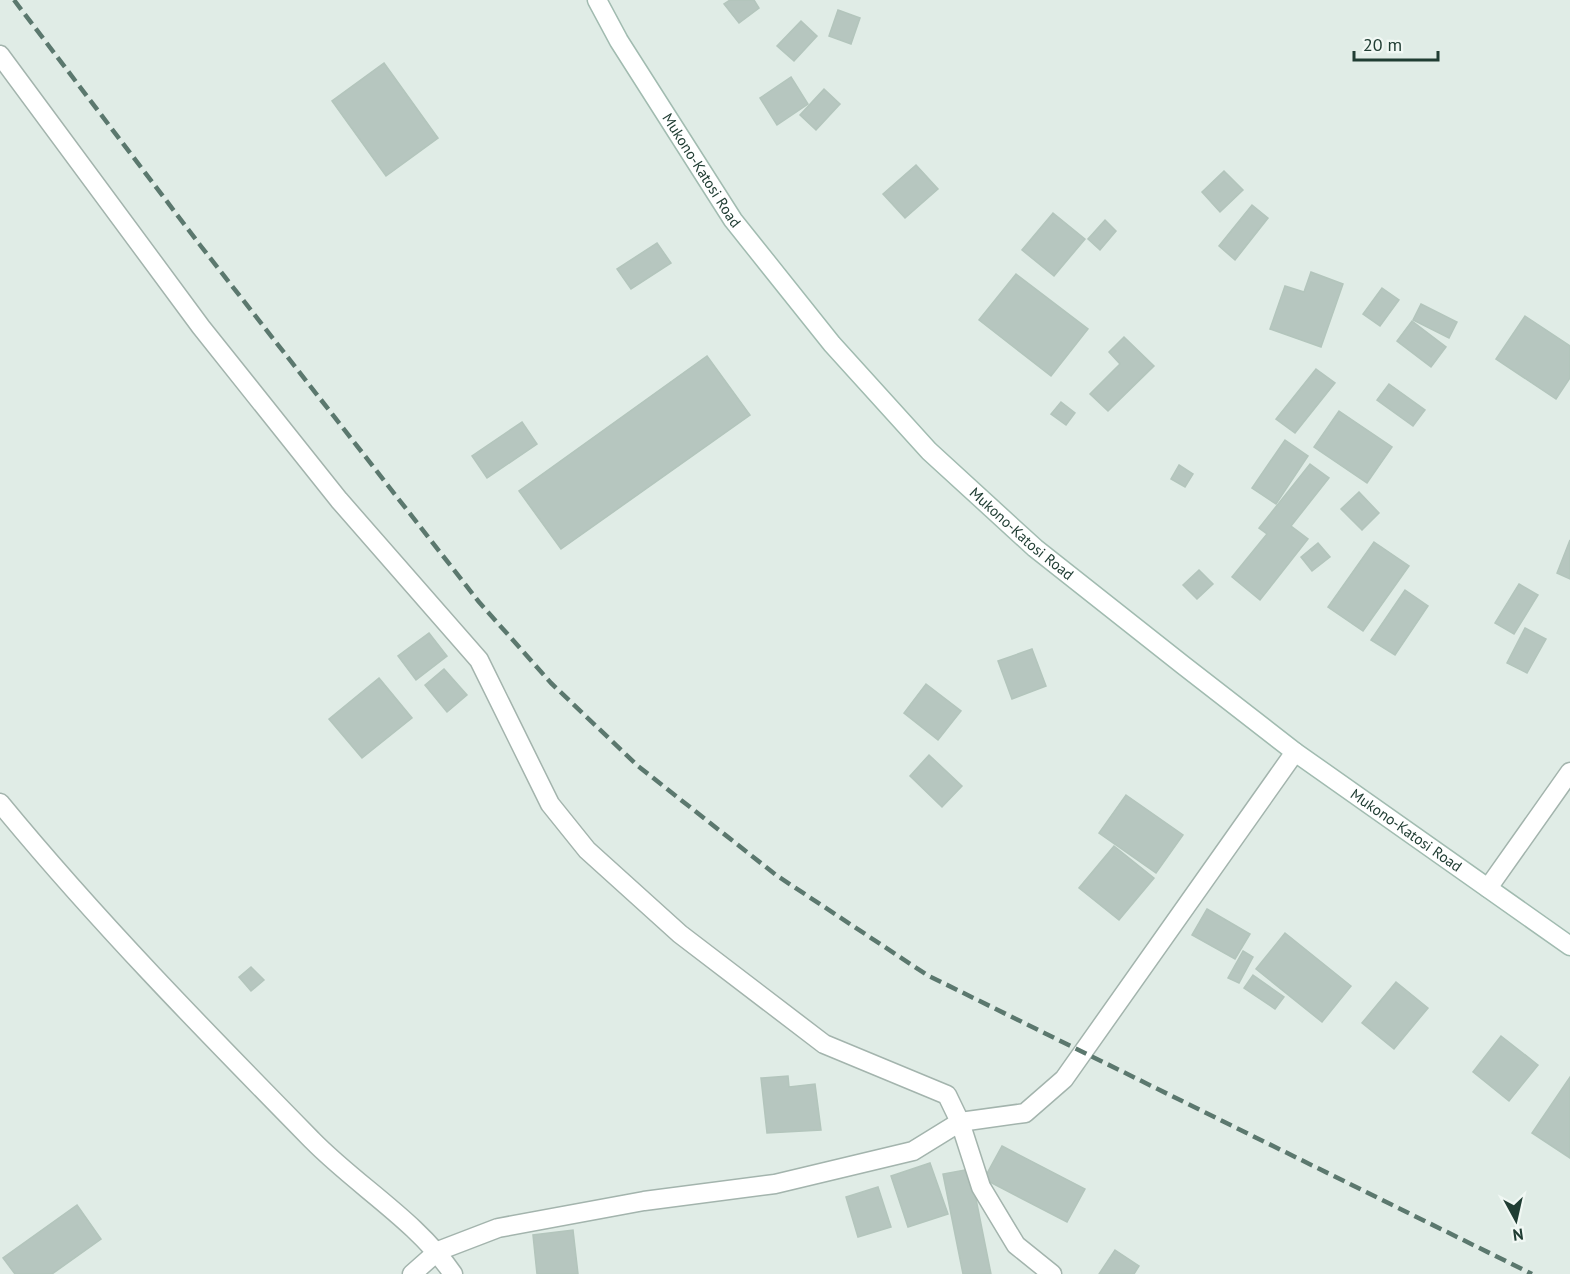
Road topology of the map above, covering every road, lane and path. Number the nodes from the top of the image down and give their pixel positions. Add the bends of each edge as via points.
1 (597, 0) edge
2 (0, 55) edge
3 (1295, 752) junction
4 (1570, 772) edge
5 (0, 803) edge
6 (1488, 888) junction
7 (1570, 946) edge
8 (960, 1122) junction
9 (438, 1251) junction
10 (412, 1274) edge
11 (453, 1274) edge
12 (1052, 1274) edge

1 - 3 street, Mukono-Katosi Road via 733,220 832,344 929,452 1035,548
2 - 8 street via 208,336 339,500 479,660 550,804 587,850 680,934 824,1044 947,1095
3 - 6 street, Mukono-Katosi Road
3 - 8 street via 1064,1079 1025,1113
4 - 6 street
5 - 9 street via 62,878 314,1142
6 - 7 street, Mukono-Katosi Road
8 - 9 street via 913,1151 775,1184 644,1201 498,1228
8 - 12 street via 981,1187 1016,1245
9 - 10 street
9 - 11 street

